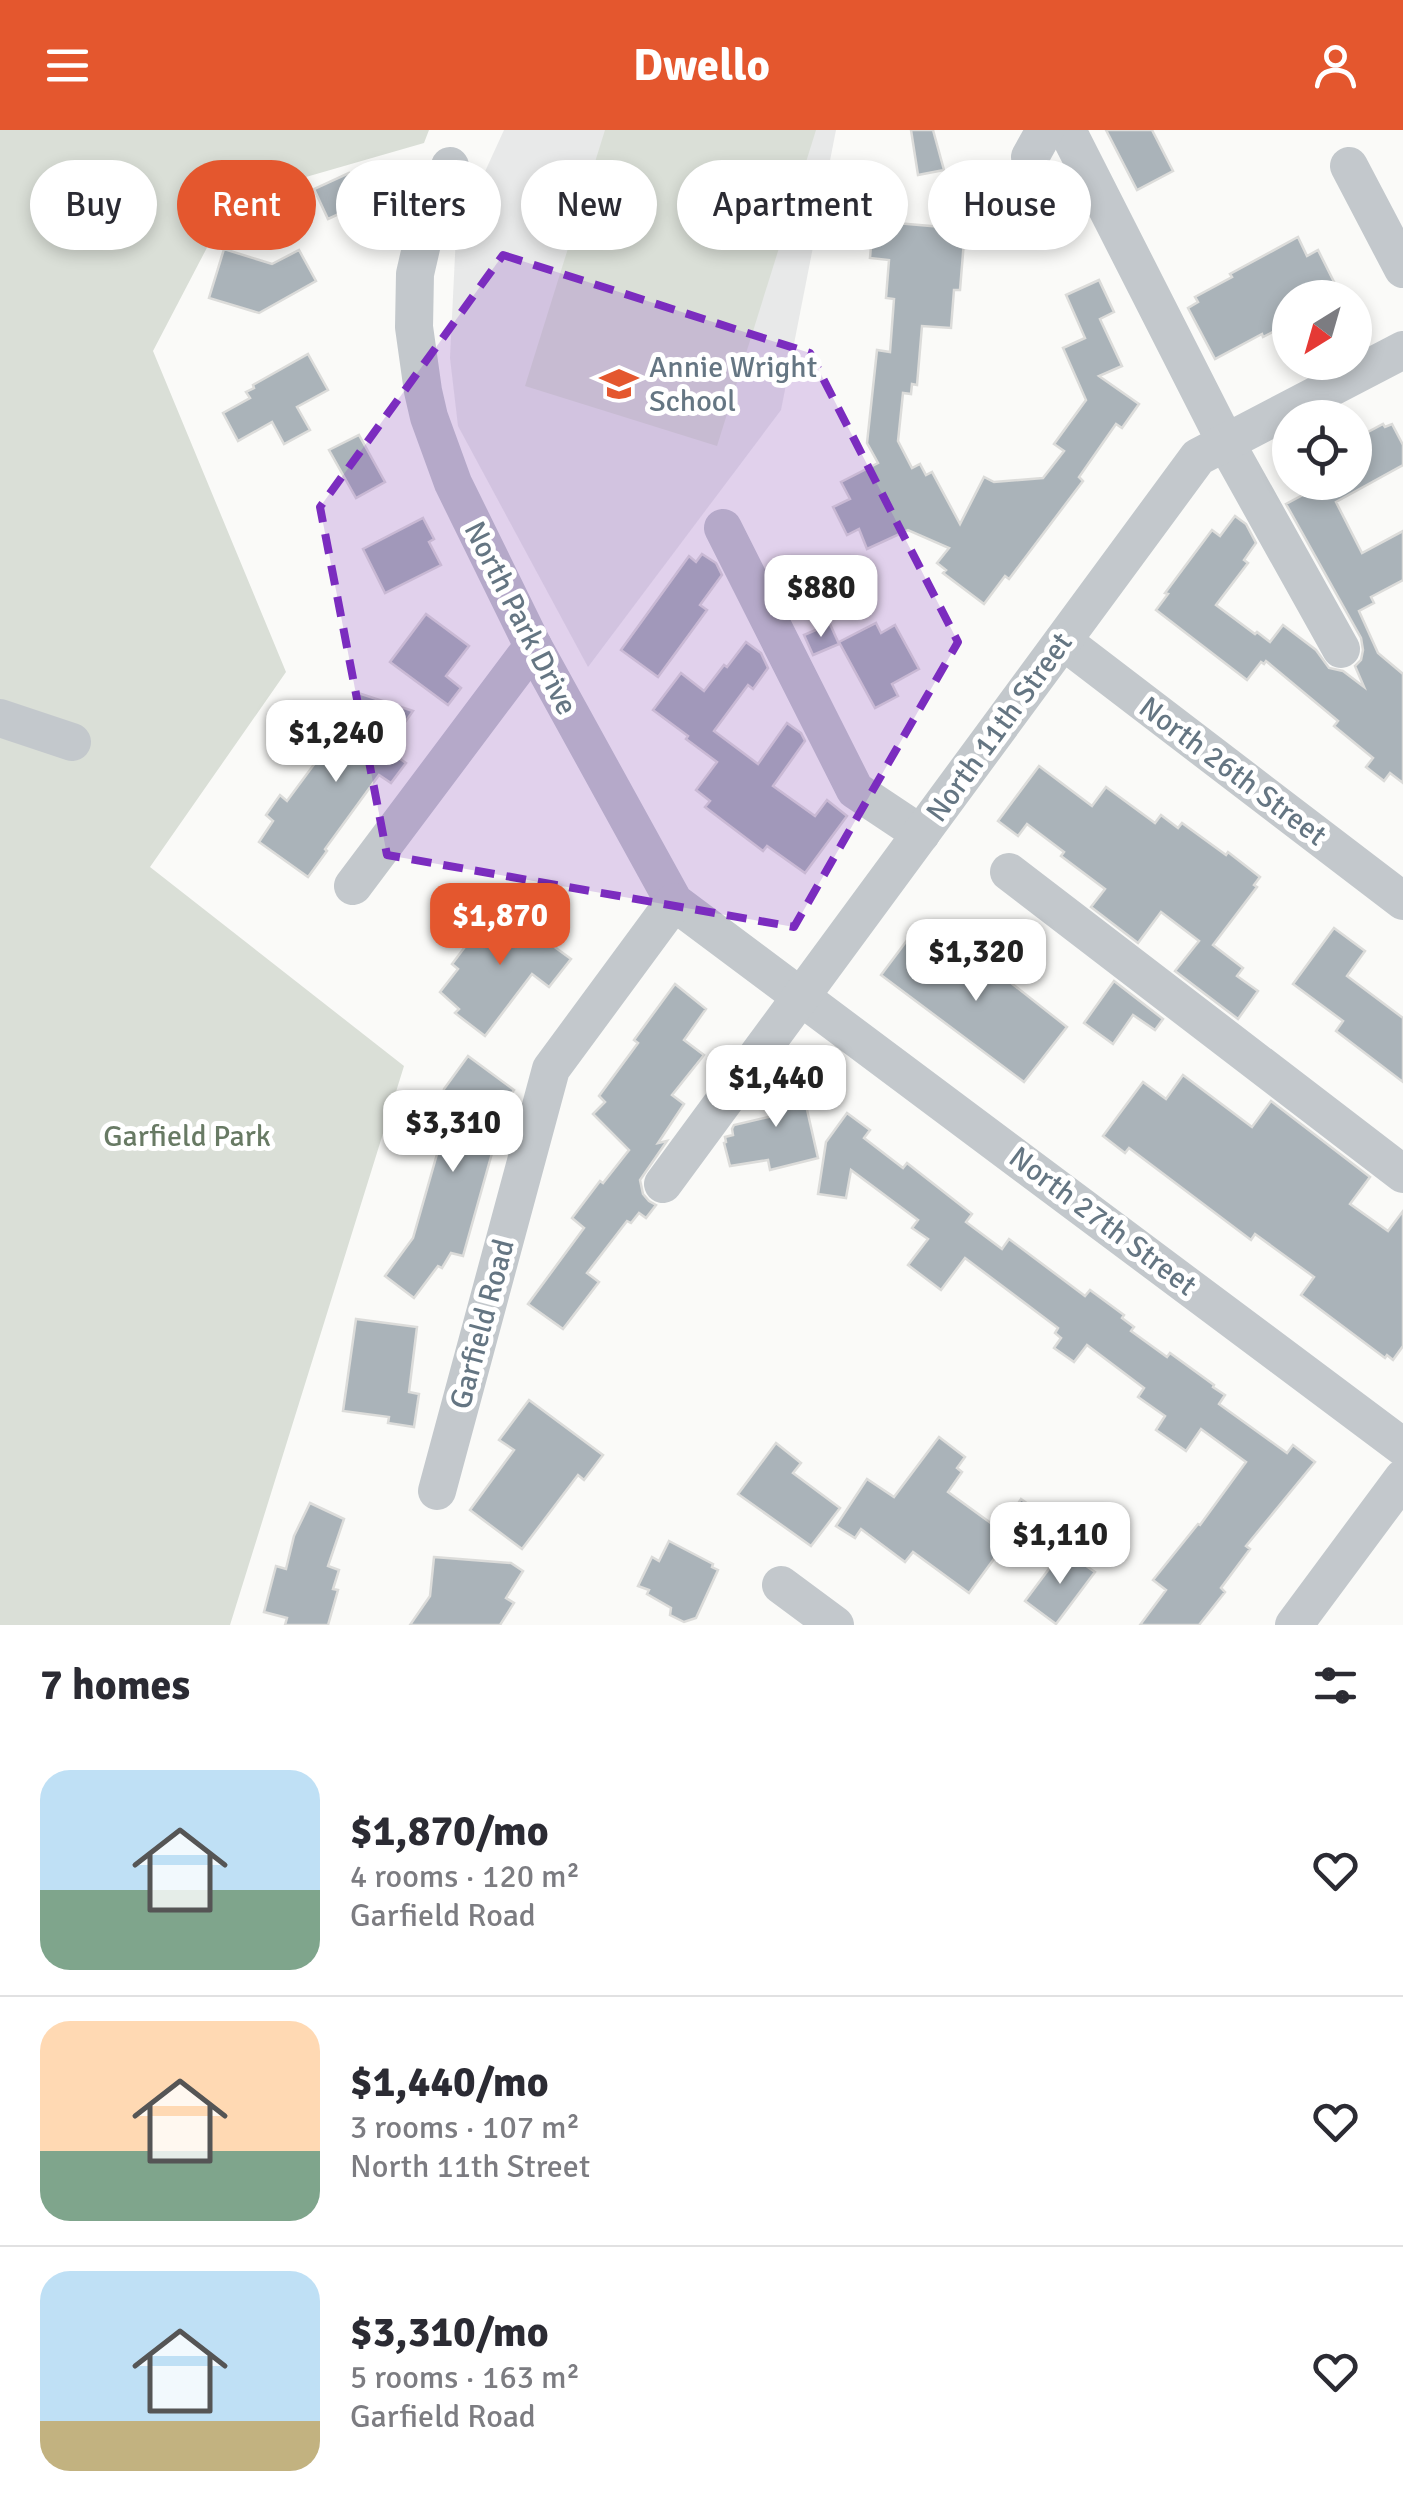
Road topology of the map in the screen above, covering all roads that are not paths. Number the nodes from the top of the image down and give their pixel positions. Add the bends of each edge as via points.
1 (1067, 130) edge
2 (1349, 166) dead end
3 (420, 250) edge
4 (1403, 269) edge
5 (1403, 350) edge
6 (1226, 442) junction
7 (722, 528) dead end
8 (1063, 641) junction
9 (533, 646) junction
10 (1340, 649) dead end
11 (0, 718) edge
12 (72, 742) dead end
13 (921, 834) junction
14 (1009, 872) dead end
15 (353, 886) dead end
16 (1403, 901) edge
17 (674, 902) junction
18 (802, 996) junction
19 (1403, 1174) edge
20 (663, 1184) dead end
21 (1403, 1446) edge
22 (1403, 1478) edge
23 (437, 1491) dead end
24 (782, 1585) dead end
25 (835, 1625) edge
26 (1294, 1625) edge

1 - 6 street
2 - 4 street
3 - 9 street, North Park Drive via 414,326 428,417
5 - 6 street, North 11th Street
6 - 8 street, North 11th Street via 1198,457
6 - 10 street
7 - 13 street via 855,790
8 - 13 street, North 11th Street
8 - 16 street, North 26th Street
9 - 15 street
9 - 17 street, North Park Drive
11 - 12 street
13 - 18 street, North 11th Street
14 - 19 street
17 - 18 street, North Park Drive
17 - 23 street, Garfield Road via 551,1069
18 - 20 street, North 11th Street
18 - 21 street, North 27th Street
22 - 26 street
24 - 25 street

